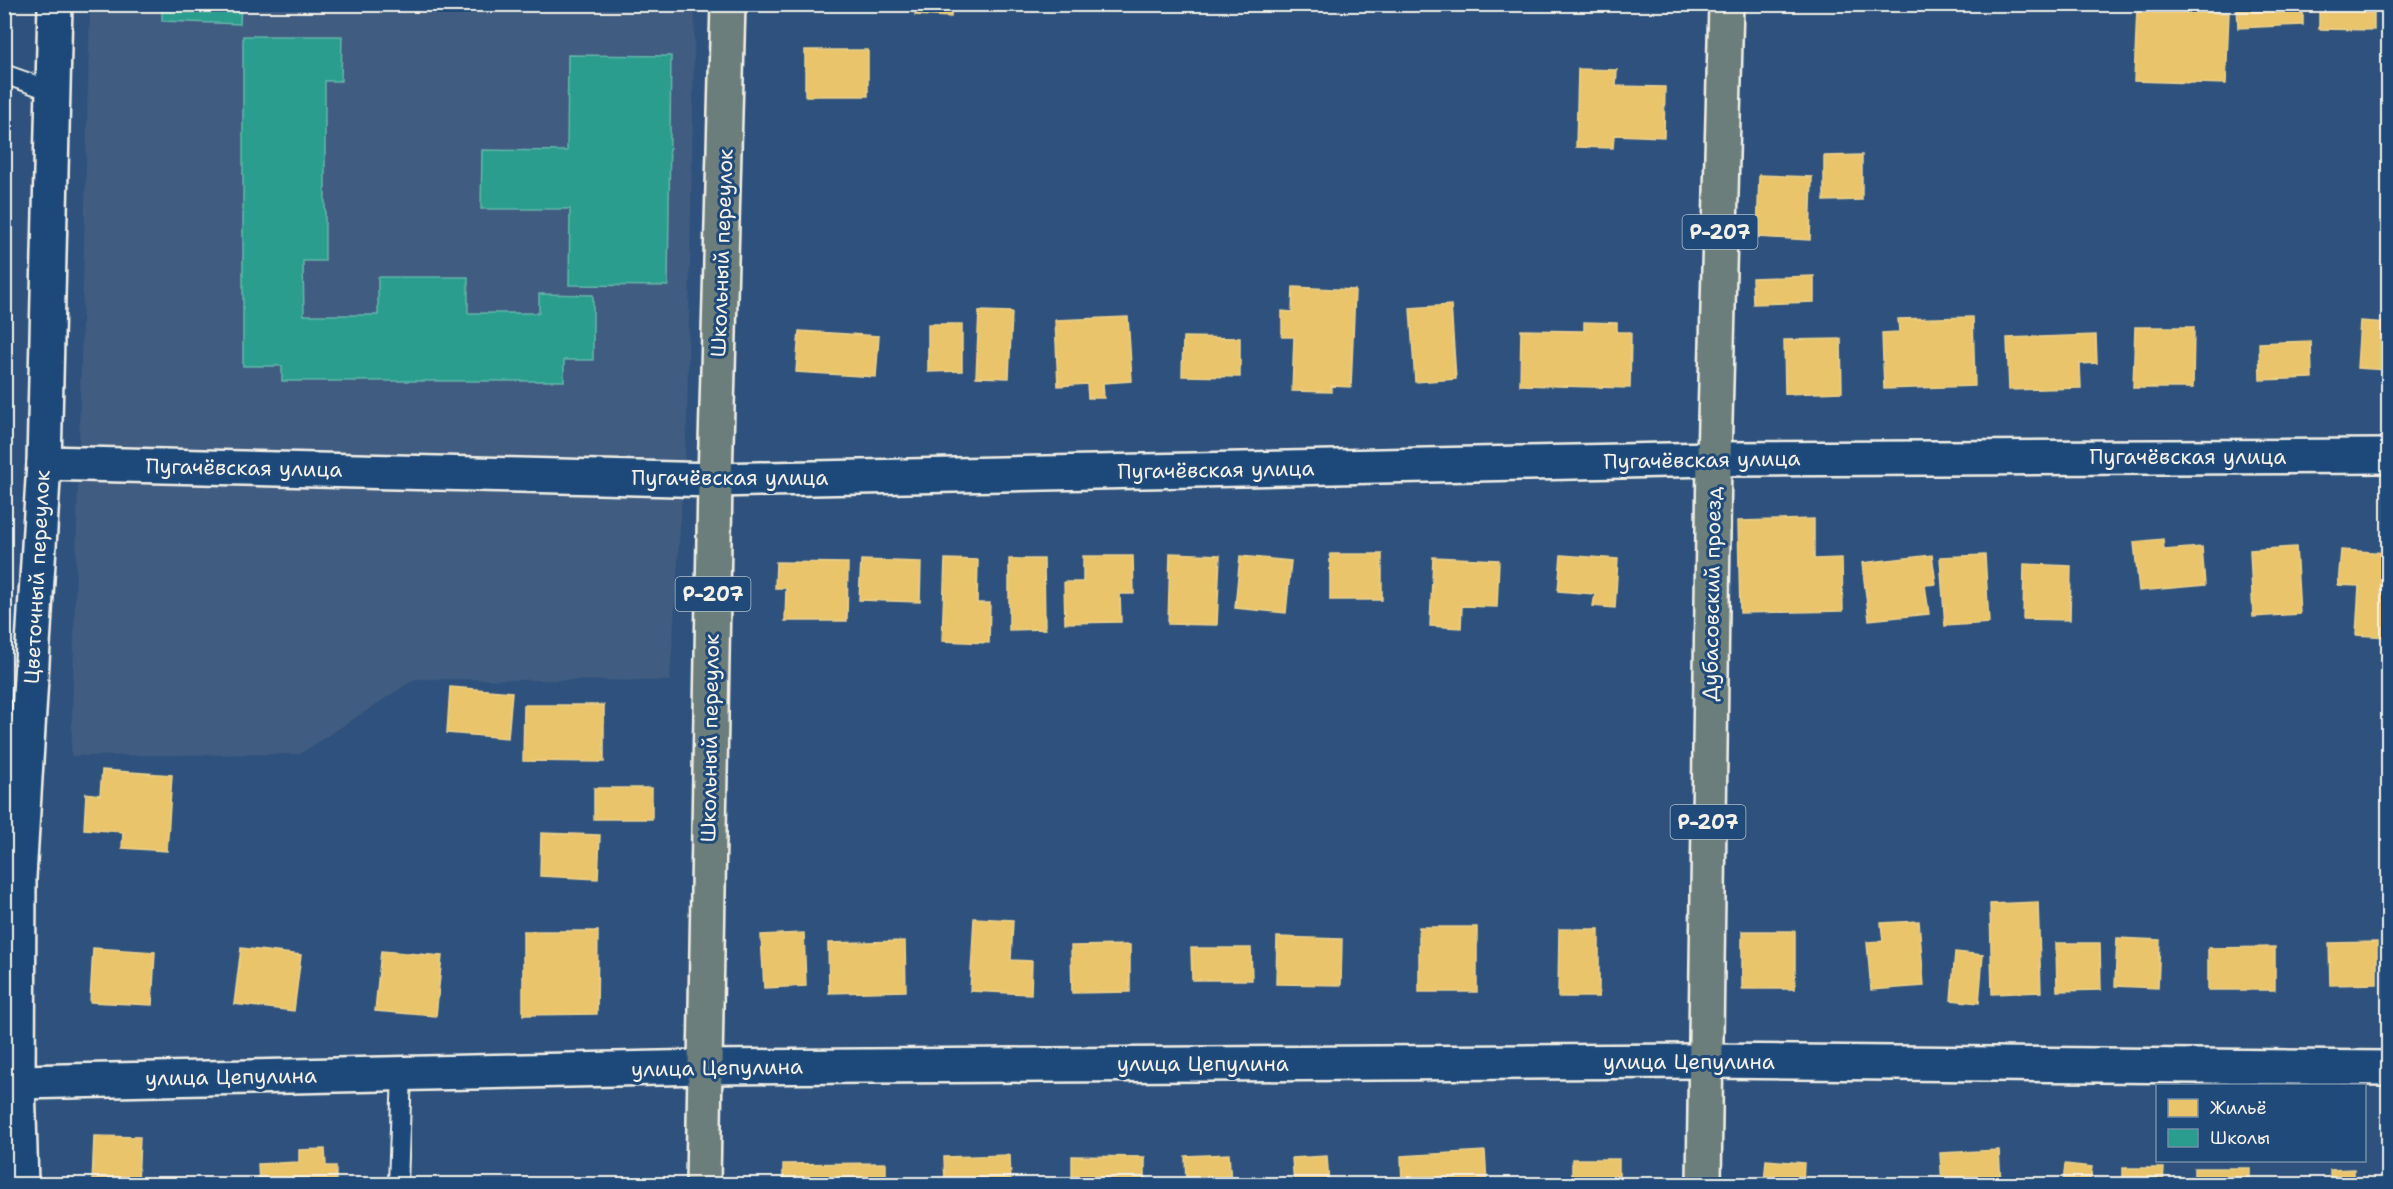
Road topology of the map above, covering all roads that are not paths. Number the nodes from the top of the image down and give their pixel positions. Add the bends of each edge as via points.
1 (55, 4) edge
2 (728, 4) edge
3 (1726, 4) edge
4 (4, 74) edge
5 (52, 91) junction
6 (2388, 456) edge
7 (1714, 459) junction
8 (44, 463) junction
9 (715, 480) junction
10 (12, 877) edge
11 (1704, 1061) junction
12 (705, 1067) junction
13 (2388, 1068) edge
14 (402, 1073) junction
15 (18, 1082) junction
16 (21, 1185) edge
17 (398, 1185) edge
18 (703, 1185) edge
19 (1704, 1185) edge

1 - 5 street, Цветочный переулок
2 - 9 main road, Школьный переулок / Р-207
3 - 7 main road, Дубасовский проезд / Р-207
4 - 5 lane
5 - 8 street, Цветочный переулок
6 - 7 street, Пугачёвская улица
7 - 9 street, Пугачёвская улица
7 - 11 main road, Дубасовский проезд / Р-207
8 - 9 street, Пугачёвская улица
8 - 10 street, Цветочный переулок
9 - 12 main road, Школьный переулок / Р-207
10 - 15 street, Цветочный переулок
11 - 12 street, улица Цепулина
11 - 13 street, улица Цепулина
11 - 19 main road, Дубасовский проезд / Р-207
12 - 14 street, улица Цепулина
12 - 18 main road, Школьный переулок / Р-207
14 - 15 street, улица Цепулина
14 - 17 lane
15 - 16 street, Цветочный переулок

